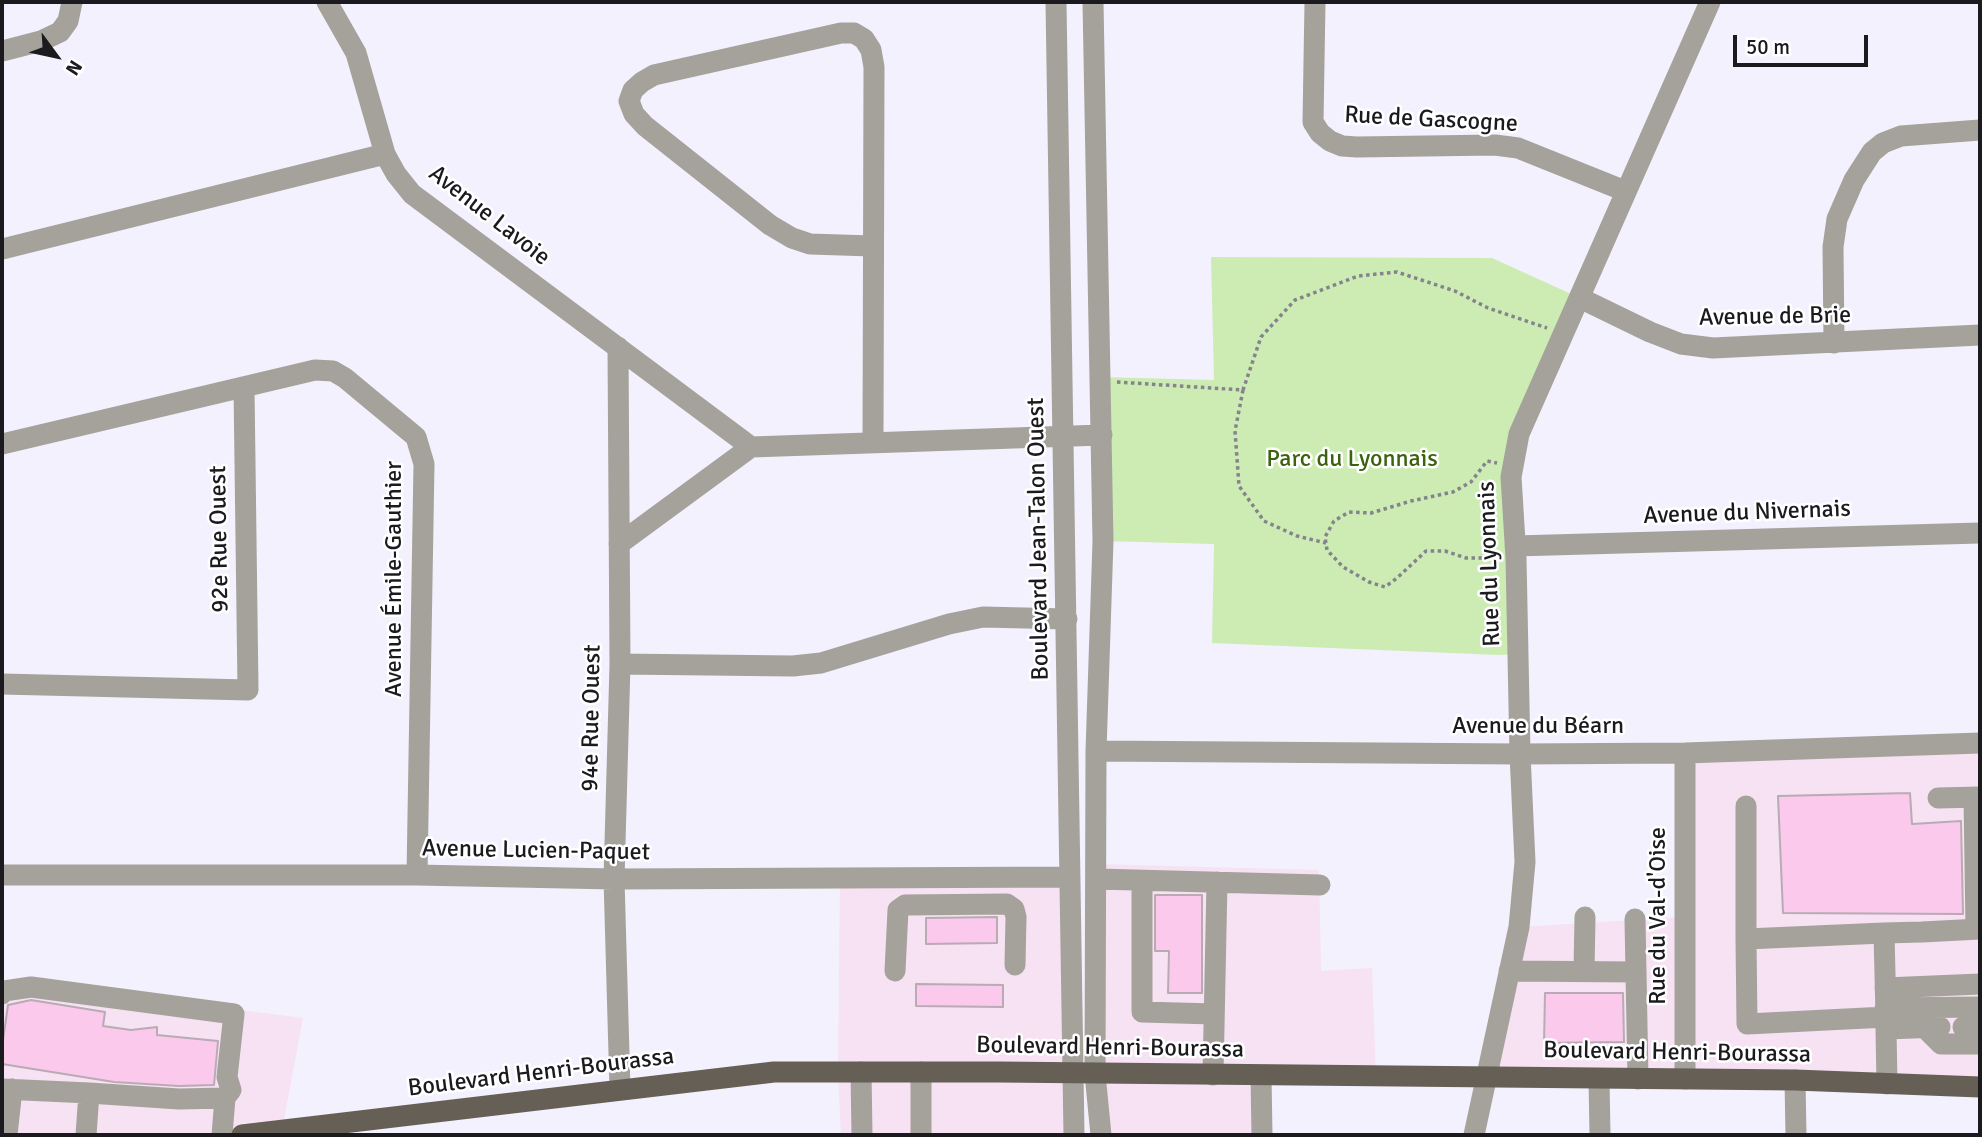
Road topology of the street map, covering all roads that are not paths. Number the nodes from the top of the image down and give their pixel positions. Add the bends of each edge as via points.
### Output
1 (72, 2) edge
2 (327, 2) edge
3 (1056, 2) edge
4 (1093, 2) edge
5 (1315, 2) edge
6 (1710, 2) edge
7 (2, 51) edge
8 (1980, 131) edge
9 (385, 154) junction
10 (1625, 191) junction
11 (872, 246) junction
12 (2, 249) edge
13 (1580, 298) junction
14 (1980, 335) edge
15 (1834, 343) junction
16 (618, 347) junction
17 (244, 387) junction
18 (1102, 435) junction
19 (1063, 436) junction
20 (873, 442) junction
21 (2, 444) edge
22 (751, 447) junction
23 (1980, 533) edge
24 (619, 544) junction
25 (1516, 552) junction
26 (1067, 619) junction
27 (620, 664) junction
28 (2, 684) edge
29 (1980, 743) edge
30 (1096, 751) junction
31 (1685, 753) junction
32 (1520, 754) junction
33 (1977, 797) edge
34 (1938, 798) dead end
35 (1746, 806) dead end
36 (2, 875) edge
37 (417, 875) junction
38 (1070, 877) junction
39 (614, 879) junction
40 (1097, 879) junction
41 (1142, 881) junction
42 (1217, 882) junction
43 (1320, 885) dead end
44 (1585, 917) dead end
45 (1635, 919) dead end
46 (1978, 929) edge
47 (1884, 933) junction
48 (1746, 939) junction
49 (1015, 965) dead end
50 (895, 971) dead end
51 (1509, 971) junction
52 (1584, 971) junction
53 (1636, 972) junction
54 (1980, 984) edge
55 (2, 994) edge
56 (1980, 1007) edge
57 (1885, 1010) junction
58 (1214, 1014) junction
59 (1980, 1044) edge
60 (861, 1072) junction
61 (921, 1072) junction
62 (1073, 1074) junction
63 (1095, 1074) junction
64 (1213, 1075) junction
65 (1261, 1076) junction
66 (1486, 1078) junction
67 (1599, 1079) junction
68 (1637, 1079) junction
69 (1685, 1079) junction
70 (1795, 1080) junction
71 (1887, 1083) junction
72 (1980, 1087) edge
73 (7, 1089) edge
74 (620, 1089) junction
75 (89, 1093) junction
76 (225, 1098) junction
77 (7, 1135) edge
78 (86, 1135) edge
79 (222, 1135) edge
80 (242, 1135) edge
81 (862, 1135) edge
82 (921, 1135) edge
83 (1074, 1135) edge
84 (1101, 1135) edge
85 (1262, 1135) edge
86 (1474, 1135) edge
87 (1600, 1135) edge
88 (1796, 1135) edge

1 - 7 street via 60,32
2 - 9 street via 356,53
3 - 19 street, Boulevard Jean-Talon Ouest
4 - 18 street
5 - 10 street, Rue de Gascogne via 1313,122 1330,141 1357,147 1518,148
6 - 10 street, Rue du Lyonnais
8 - 15 street via 1901,136 1872,152 1837,219
9 - 12 street
9 - 16 street, Avenue Lavoie via 412,194
10 - 13 street, Rue du Lyonnais
11 - 11 street via 874,67 864,39 841,33 653,75 633,90 629,102 645,126 770,225 810,244
11 - 20 street
13 - 15 street, Avenue de Brie via 1681,344 1713,348
13 - 25 street, Rue du Lyonnais via 1519,434 1511,477
14 - 15 street, Avenue de Brie
16 - 22 street, Avenue Lavoie
16 - 24 street, 94e Rue Ouest
17 - 21 street, Avenue Émile-Gauthier
17 - 28 street, 92e Rue Ouest via 248,690
17 - 37 street, Avenue Émile-Gauthier via 333,370 416,437 421,449
18 - 19 street
18 - 30 street
19 - 20 street
19 - 26 street, Boulevard Jean-Talon Ouest
20 - 22 street
22 - 24 street
23 - 25 street, Avenue du Nivernais
24 - 27 street, 94e Rue Ouest
25 - 32 street, Rue du Lyonnais
26 - 27 street via 983,617 821,663 793,666
26 - 38 street, Boulevard Jean-Talon Ouest
27 - 39 street, 94e Rue Ouest
29 - 31 street, Avenue du Béarn
30 - 32 street, Avenue du Béarn
30 - 40 street
31 - 32 street, Avenue du Béarn
31 - 69 street, Rue du Val-d'Oise
32 - 51 street, Rue du Lyonnais via 1525,862 1519,928
33 - 34 street
33 - 46 street
35 - 48 street
36 - 37 street, Avenue Lucien-Paquet
37 - 39 street, Avenue Lucien-Paquet
38 - 39 street, Avenue Lucien-Paquet
38 - 62 street, Boulevard Jean-Talon Ouest
39 - 74 street, 94e Rue Ouest
40 - 41 street
40 - 63 street
41 - 42 street
41 - 58 street via 1142,1012
42 - 43 street
42 - 58 street
44 - 52 street
45 - 53 street
46 - 47 street
47 - 48 street
47 - 57 street
48 - 57 street via 1747,1024
49 - 50 street via 1016,917 1007,904 905,905 898,911
51 - 52 street
51 - 66 street, Rue du Lyonnais
52 - 53 street
53 - 68 street
54 - 57 street
55 - 76 street via 31,987 234,1014 227,1077 231,1090
56 - 57 street
57 - 59 street via 1932,1028 1941,1044
57 - 71 street
58 - 64 street
60 - 61 main road, Boulevard Henri-Bourassa
60 - 74 main road, Boulevard Henri-Bourassa via 774,1072
60 - 81 street
61 - 62 main road, Boulevard Henri-Bourassa
61 - 82 street
62 - 63 main road, Boulevard Henri-Bourassa
62 - 83 street, Boulevard Jean-Talon Ouest
63 - 64 main road, Boulevard Henri-Bourassa
63 - 84 street
64 - 65 main road, Boulevard Henri-Bourassa
65 - 66 main road, Boulevard Henri-Bourassa
65 - 85 street
66 - 67 main road, Boulevard Henri-Bourassa
66 - 86 street, Rue du Lyonnais
67 - 68 main road, Boulevard Henri-Bourassa
67 - 87 street
68 - 69 main road, Boulevard Henri-Bourassa
69 - 70 main road, Boulevard Henri-Bourassa
70 - 71 main road, Boulevard Henri-Bourassa
70 - 88 street
71 - 72 main road, Boulevard Henri-Bourassa
73 - 75 street
73 - 77 street
74 - 80 main road, Boulevard Henri-Bourassa
75 - 76 street
75 - 78 street
76 - 79 street

